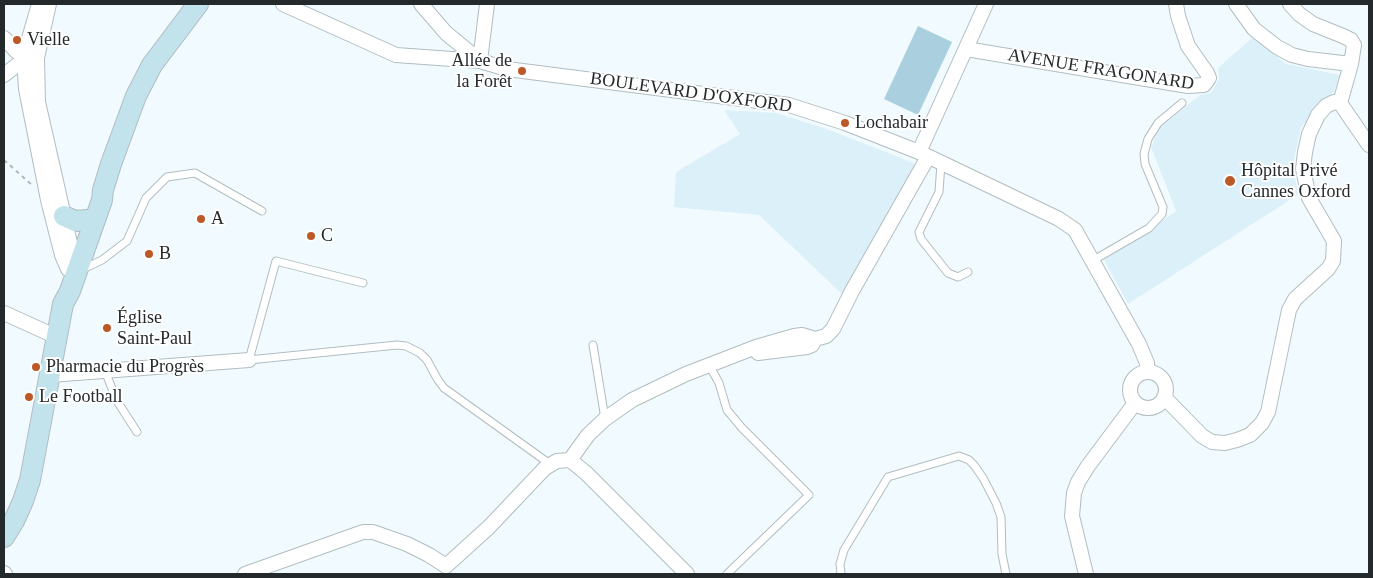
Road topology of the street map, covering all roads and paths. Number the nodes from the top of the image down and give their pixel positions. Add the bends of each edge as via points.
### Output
1 (39, 4) edge
2 (49, 4) edge
3 (198, 4) edge
4 (284, 4) edge
5 (421, 4) edge
6 (487, 4) edge
7 (986, 4) edge
8 (1176, 4) edge
9 (1236, 4) edge
10 (1290, 4) edge
11 (446, 34) junction
12 (4, 38) edge
13 (966, 49) junction
14 (435, 59) junction
15 (30, 61) junction
16 (480, 61) junction
17 (1351, 64) junction
18 (4, 75) edge
19 (1182, 103) dead end
20 (1340, 103) junction
21 (1369, 145) edge
22 (929, 157) junction
23 (102, 190) junction
24 (262, 210) dead end
25 (64, 216) junction
26 (87, 220) junction
27 (1092, 261) junction
28 (78, 264) junction
29 (968, 272) dead end
30 (363, 283) dead end
31 (4, 313) edge
32 (57, 337) junction
33 (593, 345) dead end
34 (249, 360) junction
35 (710, 365) junction
36 (105, 371) junction
37 (1148, 372) junction
38 (50, 375) junction
39 (1164, 397) junction
40 (1135, 402) junction
41 (605, 419) junction
42 (137, 432) dead end
43 (570, 460) junction
44 (550, 464) junction
45 (4, 537) edge
46 (446, 566) junction
47 (275, 570) edge
48 (245, 574) edge
49 (458, 574) edge
50 (686, 574) edge
51 (727, 574) edge
52 (841, 574) edge
53 (1006, 574) edge
54 (1086, 574) edge

1 - 15 street
2 - 15 street
3 - 23 street via 152,66 136,96
4 - 14 street, BOULEVARD D'OXFORD via 387,52
5 - 11 street
6 - 16 street
7 - 13 street
8 - 13 street, AVENUE FRAGONARD via 1188,46 1209,78 1204,85 1188,86
9 - 17 street via 1254,29 1292,55
10 - 17 street via 1314,24 1351,40 1354,50
11 - 14 street via 445,47
11 - 16 street
12 - 15 street
13 - 22 street
14 - 16 street, BOULEVARD D'OXFORD
15 - 18 street via 17,65
15 - 25 street
15 - 28 street via 30,114 48,200 62,255
16 - 22 street, BOULEVARD D'OXFORD via 515,70 789,105 845,123
17 - 20 street
19 - 27 lane via 1158,123 1148,138 1144,154 1162,214 1149,228
20 - 21 street
20 - 39 street via 1326,106 1318,115 1309,134 1303,169 1309,198 1334,240 1333,261 1295,299 1289,310 1268,412 1262,423 1250,435 1237,440 1212,442
22 - 27 street, BOULEVARD D'OXFORD via 1067,224 1075,230
22 - 29 lane via 939,192 919,232 921,239 948,273 958,277
22 - 35 street via 833,329 826,336 807,348 729,357
23 - 26 street
23 - 28 street via 102,200
24 - 28 lane via 195,173 167,177 146,198 127,241 102,260
25 - 26 street via 76,221
25 - 28 street
26 - 28 street
27 - 37 street, BOULEVARD D'OXFORD via 1139,344
28 - 32 street via 63,304
30 - 34 lane via 276,261
31 - 32 street
32 - 38 street
33 - 41 lane
34 - 36 street
34 - 44 lane via 406,346 427,360 444,388
35 - 41 street via 632,400
35 - 51 lane via 720,383 728,410 809,495
36 - 38 street
36 - 42 lane via 117,401
37 - 39 street via 1163,380
37 - 40 street via 1137,375 1130,385
38 - 45 street via 30,480
39 - 40 street via 1157,406 1146,408
40 - 54 street via 1088,466 1074,493 1072,516
41 - 43 street via 588,434
43 - 44 street
43 - 50 street
44 - 46 street
46 - 47 street via 407,544 373,532 363,532
46 - 49 street
47 - 48 street
52 - 53 lane via 844,550 888,477 959,456 974,464 996,502 1001,517

